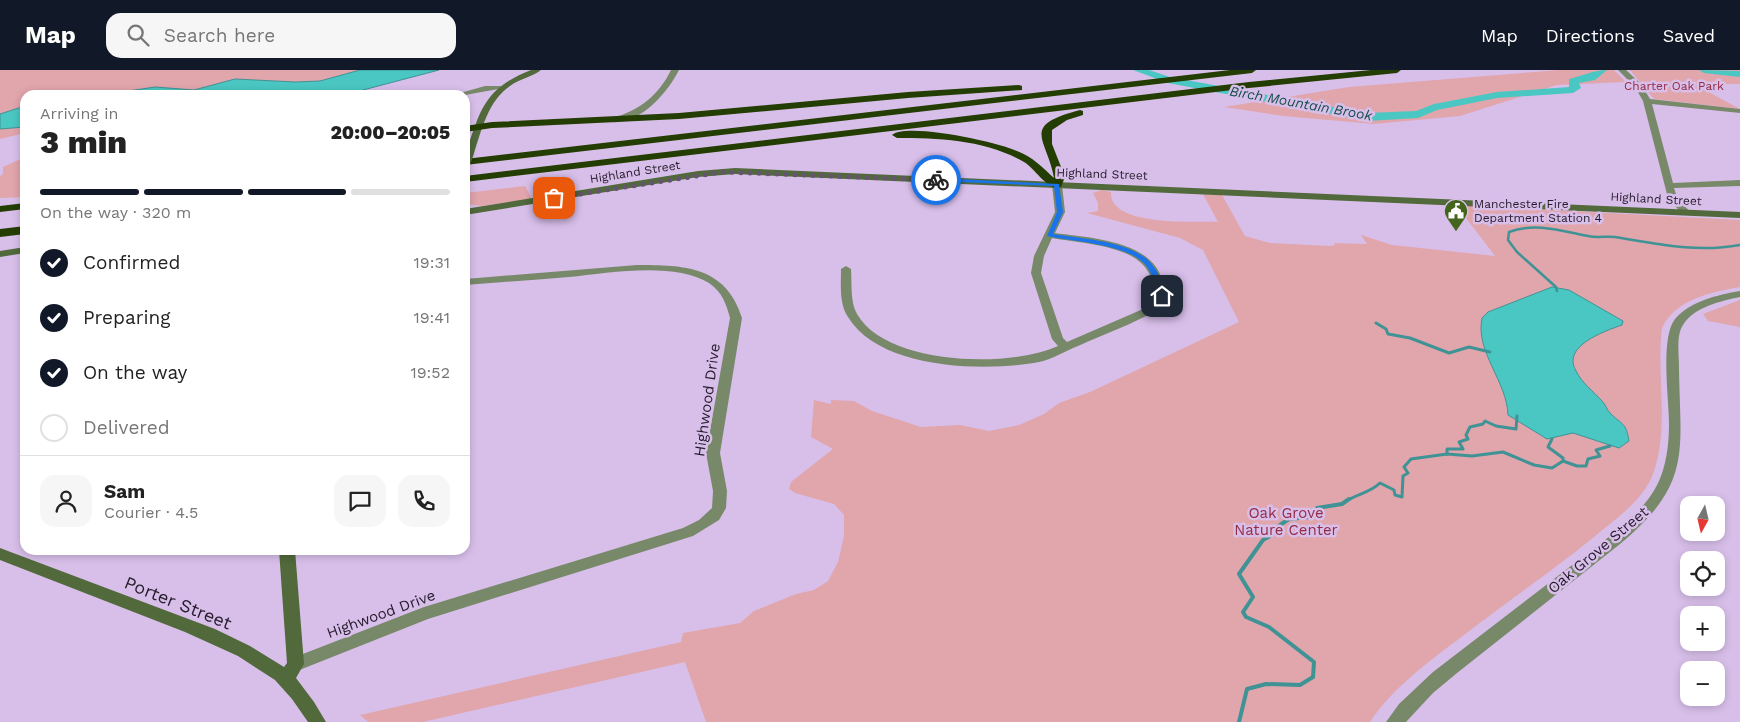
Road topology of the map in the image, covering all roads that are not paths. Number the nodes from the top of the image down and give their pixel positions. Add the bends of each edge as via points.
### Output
1 (537, 70) edge
2 (675, 70) edge
3 (1252, 70) edge
4 (1397, 70) edge
5 (1622, 70) edge
6 (1132, 82) junction
7 (500, 88) junction
8 (470, 92) edge
9 (1186, 94) junction
10 (1647, 101) junction
11 (1740, 111) edge
12 (612, 120) junction
13 (479, 127) junction
14 (470, 128) edge
15 (768, 143) junction
16 (470, 150) edge
17 (470, 157) edge
18 (470, 178) edge
19 (1740, 182) edge
20 (1056, 185) junction
21 (1669, 186) junction
22 (20, 207) edge
23 (0, 209) edge
24 (20, 211) edge
25 (470, 211) edge
26 (1685, 212) junction
27 (0, 213) edge
28 (1740, 215) edge
29 (20, 231) edge
30 (0, 233) edge
31 (1049, 235) junction
32 (20, 251) edge
33 (0, 254) edge
34 (846, 269) dead end
35 (470, 282) edge
36 (1740, 294) edge
37 (1066, 346) junction
38 (0, 554) edge
39 (288, 555) edge
40 (296, 664) junction
41 (286, 679) junction
42 (317, 722) edge
43 (1396, 722) edge

1 - 7 main road
2 - 12 street via 670,82 642,110
3 - 6 highway
4 - 9 highway
5 - 10 street
6 - 12 highway via 919,94
6 - 17 highway
7 - 8 street
7 - 13 main road via 486,106
9 - 15 highway
9 - 20 highway via 1086,112 1054,122 1044,138 1060,177
10 - 11 street
10 - 21 street
12 - 13 highway
13 - 14 highway
13 - 16 main road
15 - 18 highway
15 - 20 highway via 889,136 965,140 1022,156 1039,166
19 - 21 street
20 - 25 main road, Highland Street via 723,172
20 - 26 main road, Highland Street
20 - 31 street via 1060,212
21 - 26 street via 1673,198
22 - 23 highway
24 - 27 highway
26 - 28 main road, Highland Street
29 - 30 highway
31 - 37 street via 1039,256 1036,273 1058,339
31 - 37 street via 1122,248 1143,258 1152,268 1162,296 1154,308 1137,317
32 - 33 main road
34 - 37 street via 848,305 854,318 870,335 894,348 924,358 955,363 1039,358
35 - 40 street, Highwood Drive via 665,268 691,272 713,280 726,290 734,304 736,318 713,453 714,470 722,496 720,509 712,519 688,532 424,614
36 - 43 street, Oak Grove Street via 1710,302 1690,312 1678,324 1672,363 1674,453 1669,475 1646,512 1456,663 1411,702
38 - 41 main road, Porter Street via 188,626 237,649
39 - 40 main road
40 - 41 main road
41 - 42 main road, Porter Street

